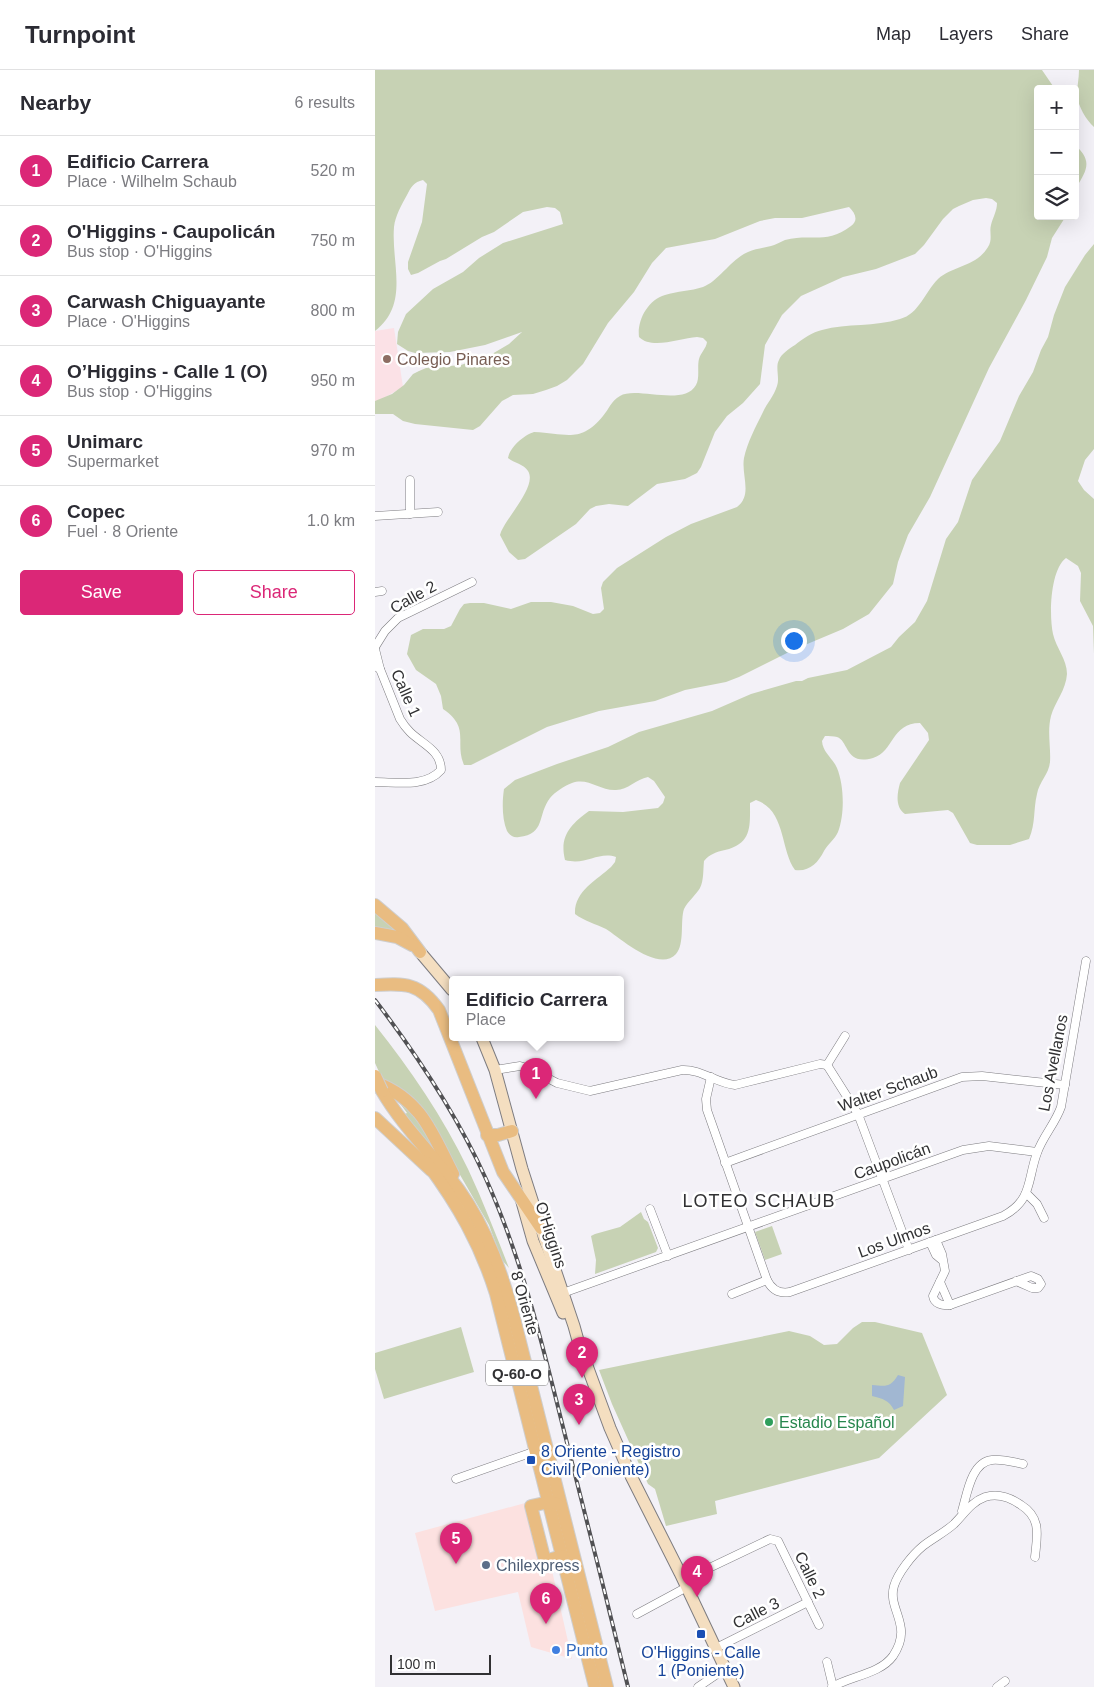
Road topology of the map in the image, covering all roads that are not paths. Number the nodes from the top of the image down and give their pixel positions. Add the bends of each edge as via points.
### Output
1 (410, 480) dead end
2 (438, 512) dead end
3 (409, 514) junction
4 (375, 516) edge
5 (472, 582) dead end
6 (375, 648) edge
7 (377, 668) edge
8 (375, 782) edge
9 (375, 906) edge
10 (396, 923) junction
11 (381, 934) edge
12 (420, 952) junction
13 (1086, 961) dead end
14 (375, 985) edge
15 (449, 986) edge
16 (449, 1036) edge
17 (845, 1036) dead end
18 (451, 1041) edge
19 (483, 1041) edge
20 (827, 1065) junction
21 (495, 1070) junction
22 (375, 1076) edge
23 (711, 1077) junction
24 (1065, 1085) junction
25 (377, 1090) edge
26 (858, 1114) junction
27 (375, 1118) edge
28 (511, 1131) junction
29 (487, 1135) junction
30 (1037, 1152) junction
31 (725, 1162) junction
32 (438, 1178) junction
33 (882, 1179) junction
34 (1026, 1193) junction
35 (522, 1203) junction
36 (472, 1209) junction
37 (651, 1209) dead end
38 (1045, 1218) dead end
39 (748, 1227) junction
40 (541, 1228) junction
41 (933, 1241) junction
42 (909, 1250) junction
43 (668, 1256) junction
44 (767, 1280) junction
45 (1017, 1281) dead end
46 (939, 1282) junction
47 (559, 1294) junction
48 (732, 1294) dead end
49 (950, 1305) junction
50 (536, 1451) junction
51 (1023, 1464) dead end
52 (456, 1479) dead end
53 (549, 1502) junction
54 (563, 1508) junction
55 (961, 1516) junction
56 (563, 1556) junction
57 (1035, 1556) dead end
58 (686, 1584) junction
59 (808, 1602) junction
60 (637, 1614) dead end
61 (819, 1625) dead end
62 (717, 1648) junction
63 (827, 1662) dead end
64 (725, 1668) junction
65 (1005, 1681) dead end
66 (595, 1687) edge
67 (607, 1687) edge
68 (698, 1687) edge
69 (734, 1687) edge
70 (833, 1687) edge
71 (997, 1687) edge

1 - 3 street
2 - 3 street
3 - 4 street
5 - 6 street, Calle 2 via 398,618
6 - 7 street, Calle 2
7 - 8 street, Calle 1 via 400,719 436,754 441,770 426,780
9 - 10 main road
10 - 11 main road via 394,930
10 - 12 main road
11 - 12 main road via 401,939
12 - 15 main road
13 - 24 street, Los Avellanos
14 - 16 main road via 405,984 417,988 439,1010
17 - 20 street
18 - 29 main road
19 - 21 main road, O'Higgins
20 - 23 street via 820,1064 739,1085
20 - 26 street
21 - 23 street via 520,1066 557,1083 590,1091 682,1070
21 - 28 main road, O'Higgins
22 - 25 main road, 8 Oriente / Q-60-O, bridge
23 - 31 street via 706,1107
24 - 26 street, Walter Schaub via 982,1076 962,1077
24 - 30 street, Los Avellanos via 1056,1121
25 - 32 main road, 8 Oriente / Q-60-O
25 - 36 main road, 8 Oriente / Q-60-O
25 - 36 main road via 398,1094 423,1117
26 - 31 street, Walter Schaub
26 - 33 street
27 - 32 main road
28 - 29 main road
28 - 35 main road, O'Higgins
28 - 40 main road, O'Higgins
29 - 35 main road via 503,1172
30 - 33 street, Caupolicán via 999,1147 971,1148
30 - 34 street, Los Avellanos
31 - 39 street
32 - 50 main road, 8 Oriente / Q-60-O via 465,1220 488,1270
33 - 39 street, Caupolicán
33 - 42 street
34 - 38 street
34 - 41 street, Los Ulmos via 1007,1214
35 - 40 main road
35 - 47 main road, O'Higgins via 530,1232
36 - 54 main road, 8 Oriente / Q-60-O via 510,1302
37 - 43 street
39 - 43 street, Caupolicán
39 - 44 street
40 - 47 main road, O'Higgins
41 - 42 street, Los Ulmos
41 - 46 street via 945,1271
42 - 44 street, Los Ulmos via 790,1292 778,1291
43 - 47 street, Caupolicán
44 - 48 street
45 - 49 street
46 - 49 street
46 - 49 street via 933,1300
47 - 58 main road, O'Higgins via 625,1463
50 - 52 street
50 - 53 main road, 8 Oriente / Q-60-O
51 - 55 street via 993,1460 982,1464 972,1478
53 - 54 main road
53 - 56 main road, 8 Oriente / Q-60-O
53 - 56 main road via 531,1506 542,1552 545,1561
54 - 67 main road, 8 Oriente / Q-60-O
55 - 57 street via 969,1506 986,1497 1013,1500 1034,1516 1037,1530
55 - 70 street via 918,1550 895,1584 893,1598 901,1632 890,1660
56 - 66 main road, 8 Oriente / Q-60-O
58 - 59 street, Calle 2 via 775,1539
58 - 60 street
58 - 62 main road, O'Higgins
59 - 61 street, Calle 2
59 - 62 street, Calle 3
62 - 64 main road, O'Higgins
63 - 70 street
64 - 68 street
64 - 69 main road, O'Higgins
65 - 71 street

